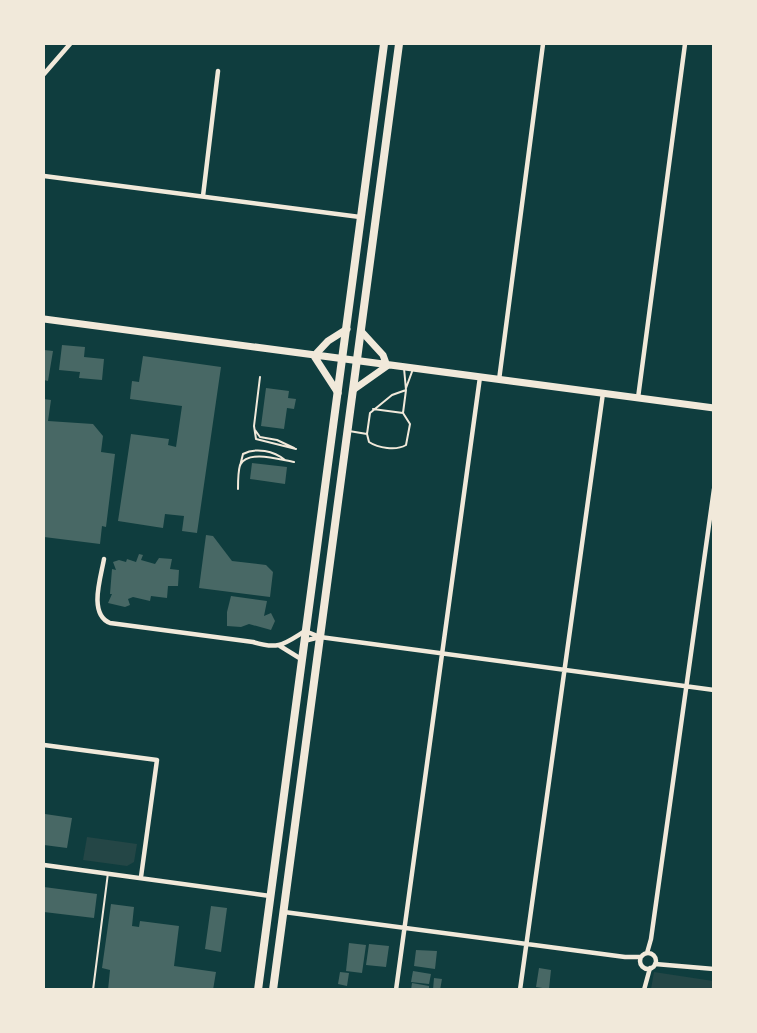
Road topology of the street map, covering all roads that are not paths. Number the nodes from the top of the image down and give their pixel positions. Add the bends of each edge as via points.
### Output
1 (70, 44) edge
2 (384, 44) edge
3 (399, 44) edge
4 (543, 44) edge
5 (685, 44) edge
6 (218, 71) dead end
7 (44, 74) edge
8 (44, 176) edge
9 (203, 196) junction
10 (360, 218) junction
11 (44, 319) edge
12 (347, 329) junction
13 (361, 330) junction
14 (314, 356) junction
15 (343, 360) junction
16 (357, 361) junction
17 (387, 366) junction
18 (404, 368) junction
19 (413, 369) junction
20 (260, 377) dead end
21 (480, 377) junction
22 (499, 380) junction
23 (353, 390) junction
24 (406, 390) junction
25 (338, 393) junction
26 (603, 393) junction
27 (638, 398) junction
28 (714, 408) edge
29 (373, 409) junction
30 (403, 413) junction
31 (254, 426) junction
32 (348, 431) junction
33 (367, 434) junction
34 (286, 460) junction
35 (294, 462) dead end
36 (240, 466) junction
37 (238, 489) dead end
38 (714, 489) edge
39 (104, 559) dead end
40 (305, 631) junction
41 (320, 637) junction
42 (304, 641) junction
43 (279, 646) junction
44 (442, 654) junction
45 (301, 659) junction
46 (564, 670) junction
47 (686, 686) junction
48 (714, 690) edge
49 (44, 745) edge
50 (44, 865) edge
51 (108, 873) junction
52 (141, 877) junction
53 (270, 896) junction
54 (284, 912) junction
55 (404, 928) junction
56 (526, 945) junction
57 (652, 957) junction
58 (642, 962) junction
59 (650, 968) junction
60 (714, 969) edge
61 (644, 988) edge
62 (93, 990) edge
63 (258, 990) edge
64 (273, 990) edge
65 (396, 990) edge
66 (520, 990) edge

1 - 7 street
2 - 10 main road
3 - 13 main road
4 - 22 street
5 - 27 street
6 - 9 street
8 - 9 street
9 - 10 street
10 - 12 main road
11 - 14 main road
12 - 14 main road
12 - 15 main road
13 - 16 main road
13 - 17 main road via 383,355
14 - 15 main road
14 - 25 main road
15 - 16 main road
15 - 25 main road
16 - 17 main road
16 - 23 main road
17 - 18 main road
17 - 23 main road
18 - 19 main road
18 - 24 lane
19 - 21 main road
19 - 24 lane
20 - 31 lane
21 - 22 main road
21 - 44 street
22 - 26 main road
23 - 32 main road
24 - 29 lane
24 - 30 lane
25 - 40 main road
26 - 27 main road
26 - 46 street
27 - 28 main road
29 - 30 lane
29 - 33 lane
30 - 33 lane via 410,424 408,442 403,448 372,444
31 - 31 lane via 256,439 262,443 296,449 260,437
32 - 33 lane
32 - 41 main road
34 - 35 lane
34 - 36 lane via 253,456
34 - 36 lane via 278,454 251,451 243,454
36 - 37 lane
38 - 47 street
39 - 43 street via 97,610 104,620
40 - 41 street
40 - 42 main road
40 - 43 street
41 - 42 street
41 - 44 street
41 - 54 main road
42 - 45 main road
43 - 45 street
44 - 46 street
44 - 55 street
45 - 53 main road
46 - 47 street
46 - 56 street
47 - 48 street
47 - 57 street via 651,939
49 - 52 street via 158,760
50 - 51 street
51 - 52 street
51 - 62 lane
52 - 53 street
53 - 63 main road
54 - 55 street
54 - 64 main road
55 - 56 street
55 - 65 street
56 - 58 street
56 - 66 street
57 - 58 street
57 - 59 street
57 - 60 street via 672,964
58 - 59 street
58 - 61 street
59 - 61 street

